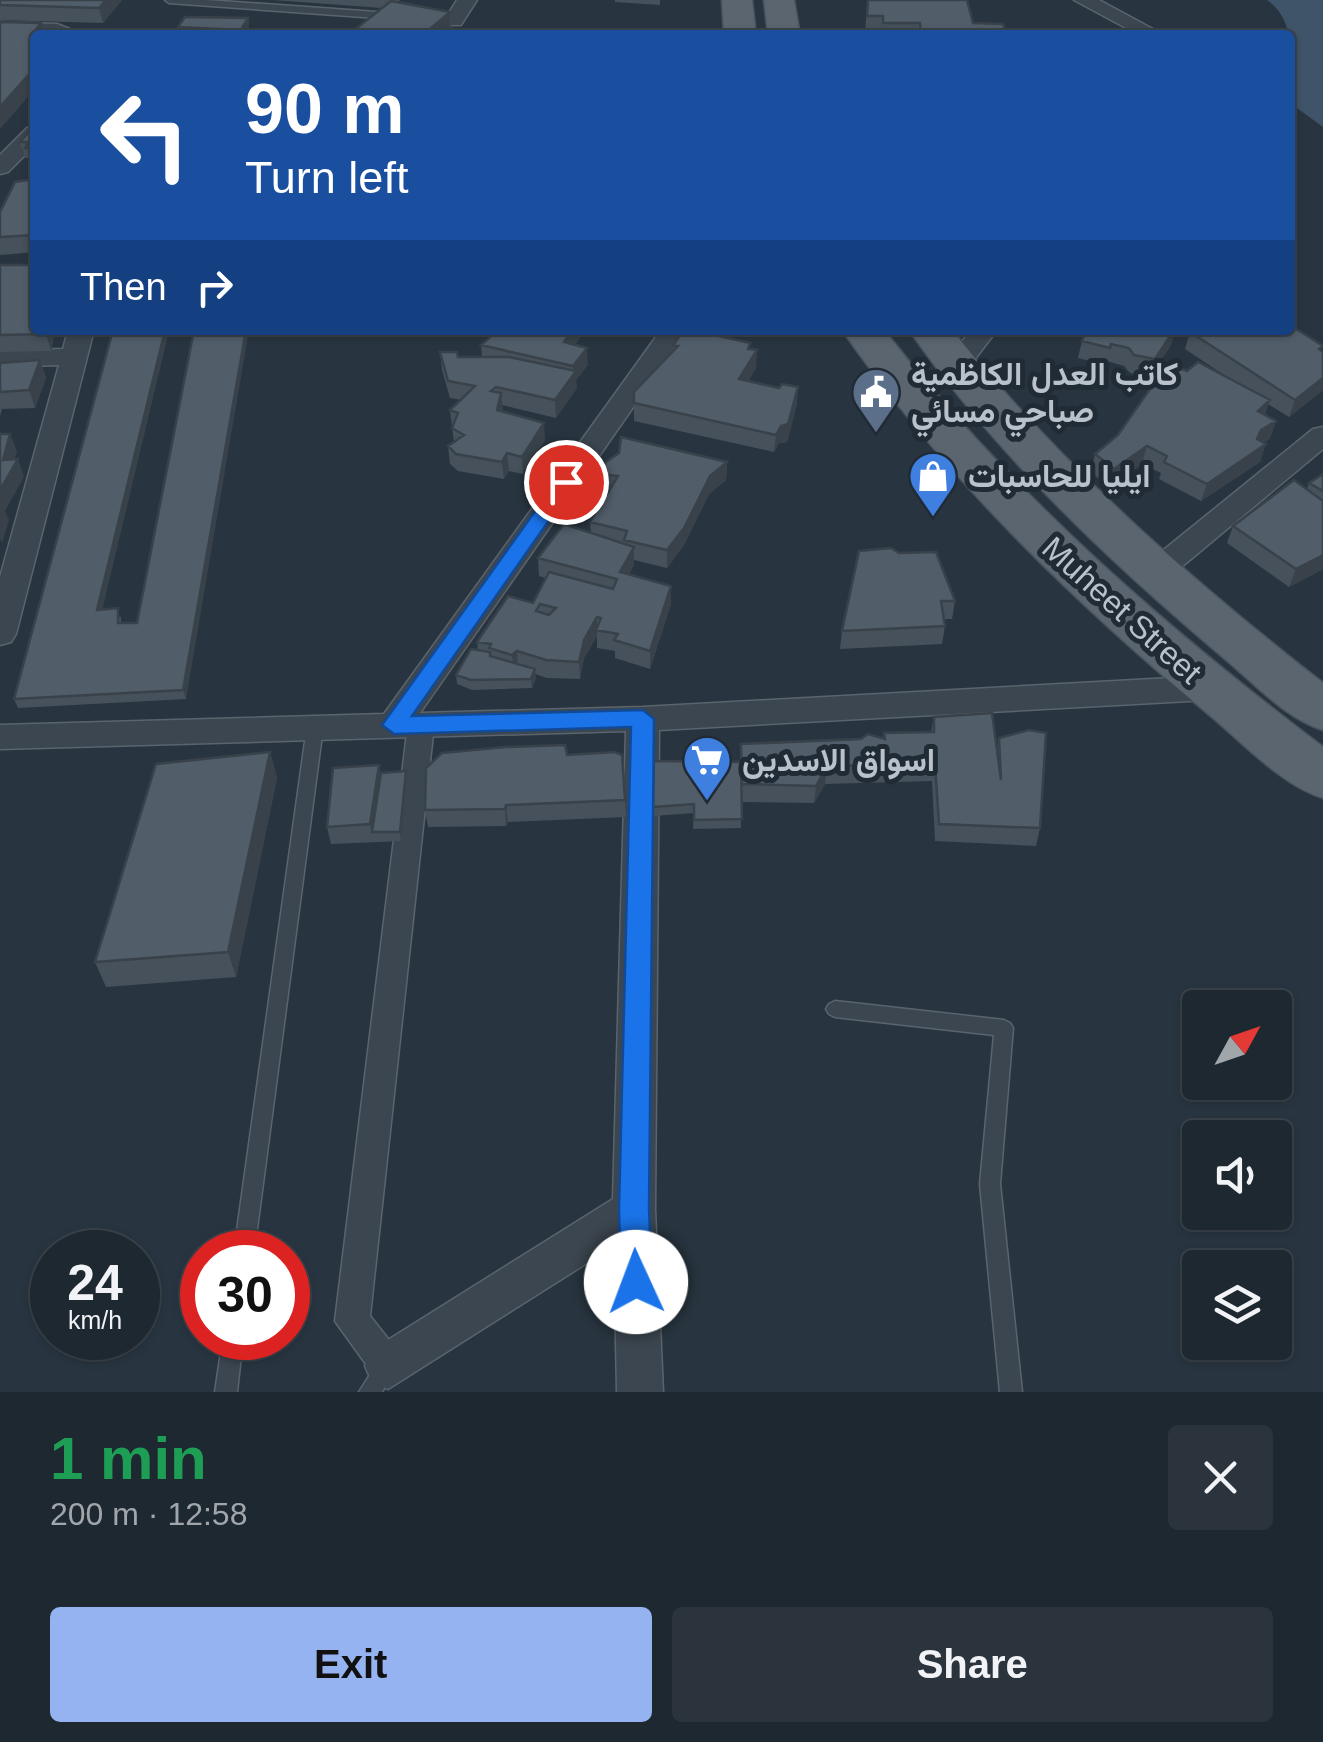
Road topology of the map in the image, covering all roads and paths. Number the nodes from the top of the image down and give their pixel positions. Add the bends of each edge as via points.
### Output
1 (169, 0) edge
2 (466, 0) edge
3 (737, 0) edge
4 (779, 0) edge
5 (1084, 0) edge
6 (397, 16) edge
7 (445, 20) edge
8 (0, 28) edge
9 (58, 30) edge
10 (740, 30) edge
11 (783, 30) edge
12 (1144, 30) edge
13 (30, 139) edge
14 (0, 166) edge
15 (671, 335) edge
16 (867, 335) edge
17 (956, 342) edge
18 (77, 343) edge
19 (0, 359) edge
20 (1323, 435) edge
21 (1156, 572) junction
22 (0, 634) edge
23 (1208, 688) junction
24 (1323, 711) edge
25 (643, 719) junction
26 (407, 725) junction
27 (315, 727) junction
28 (0, 737) edge
29 (1323, 777) edge
30 (835, 1009) dead end
31 (634, 1209) junction
32 (247, 1230) edge
33 (230, 1360) edge
34 (379, 1379) edge
35 (226, 1392) edge
36 (640, 1392) edge
37 (1011, 1392) edge

1 - 6 lane
2 - 7 street
3 - 10 main road
4 - 11 main road
5 - 12 street
8 - 9 street
13 - 14 street
15 - 26 street
16 - 23 main road, Muheet Street via 1026,521
17 - 21 main road, Muheet Street via 1092,511
18 - 19 street
18 - 22 street
20 - 21 street
21 - 24 main road, Muheet Street
23 - 25 street
23 - 29 main road, Muheet Street
25 - 26 street
25 - 31 street
26 - 27 street
26 - 34 street via 352,1321
27 - 28 street
27 - 32 lane
30 - 37 lane via 1004,1028 990,1184
31 - 34 street
31 - 36 street
33 - 35 lane

